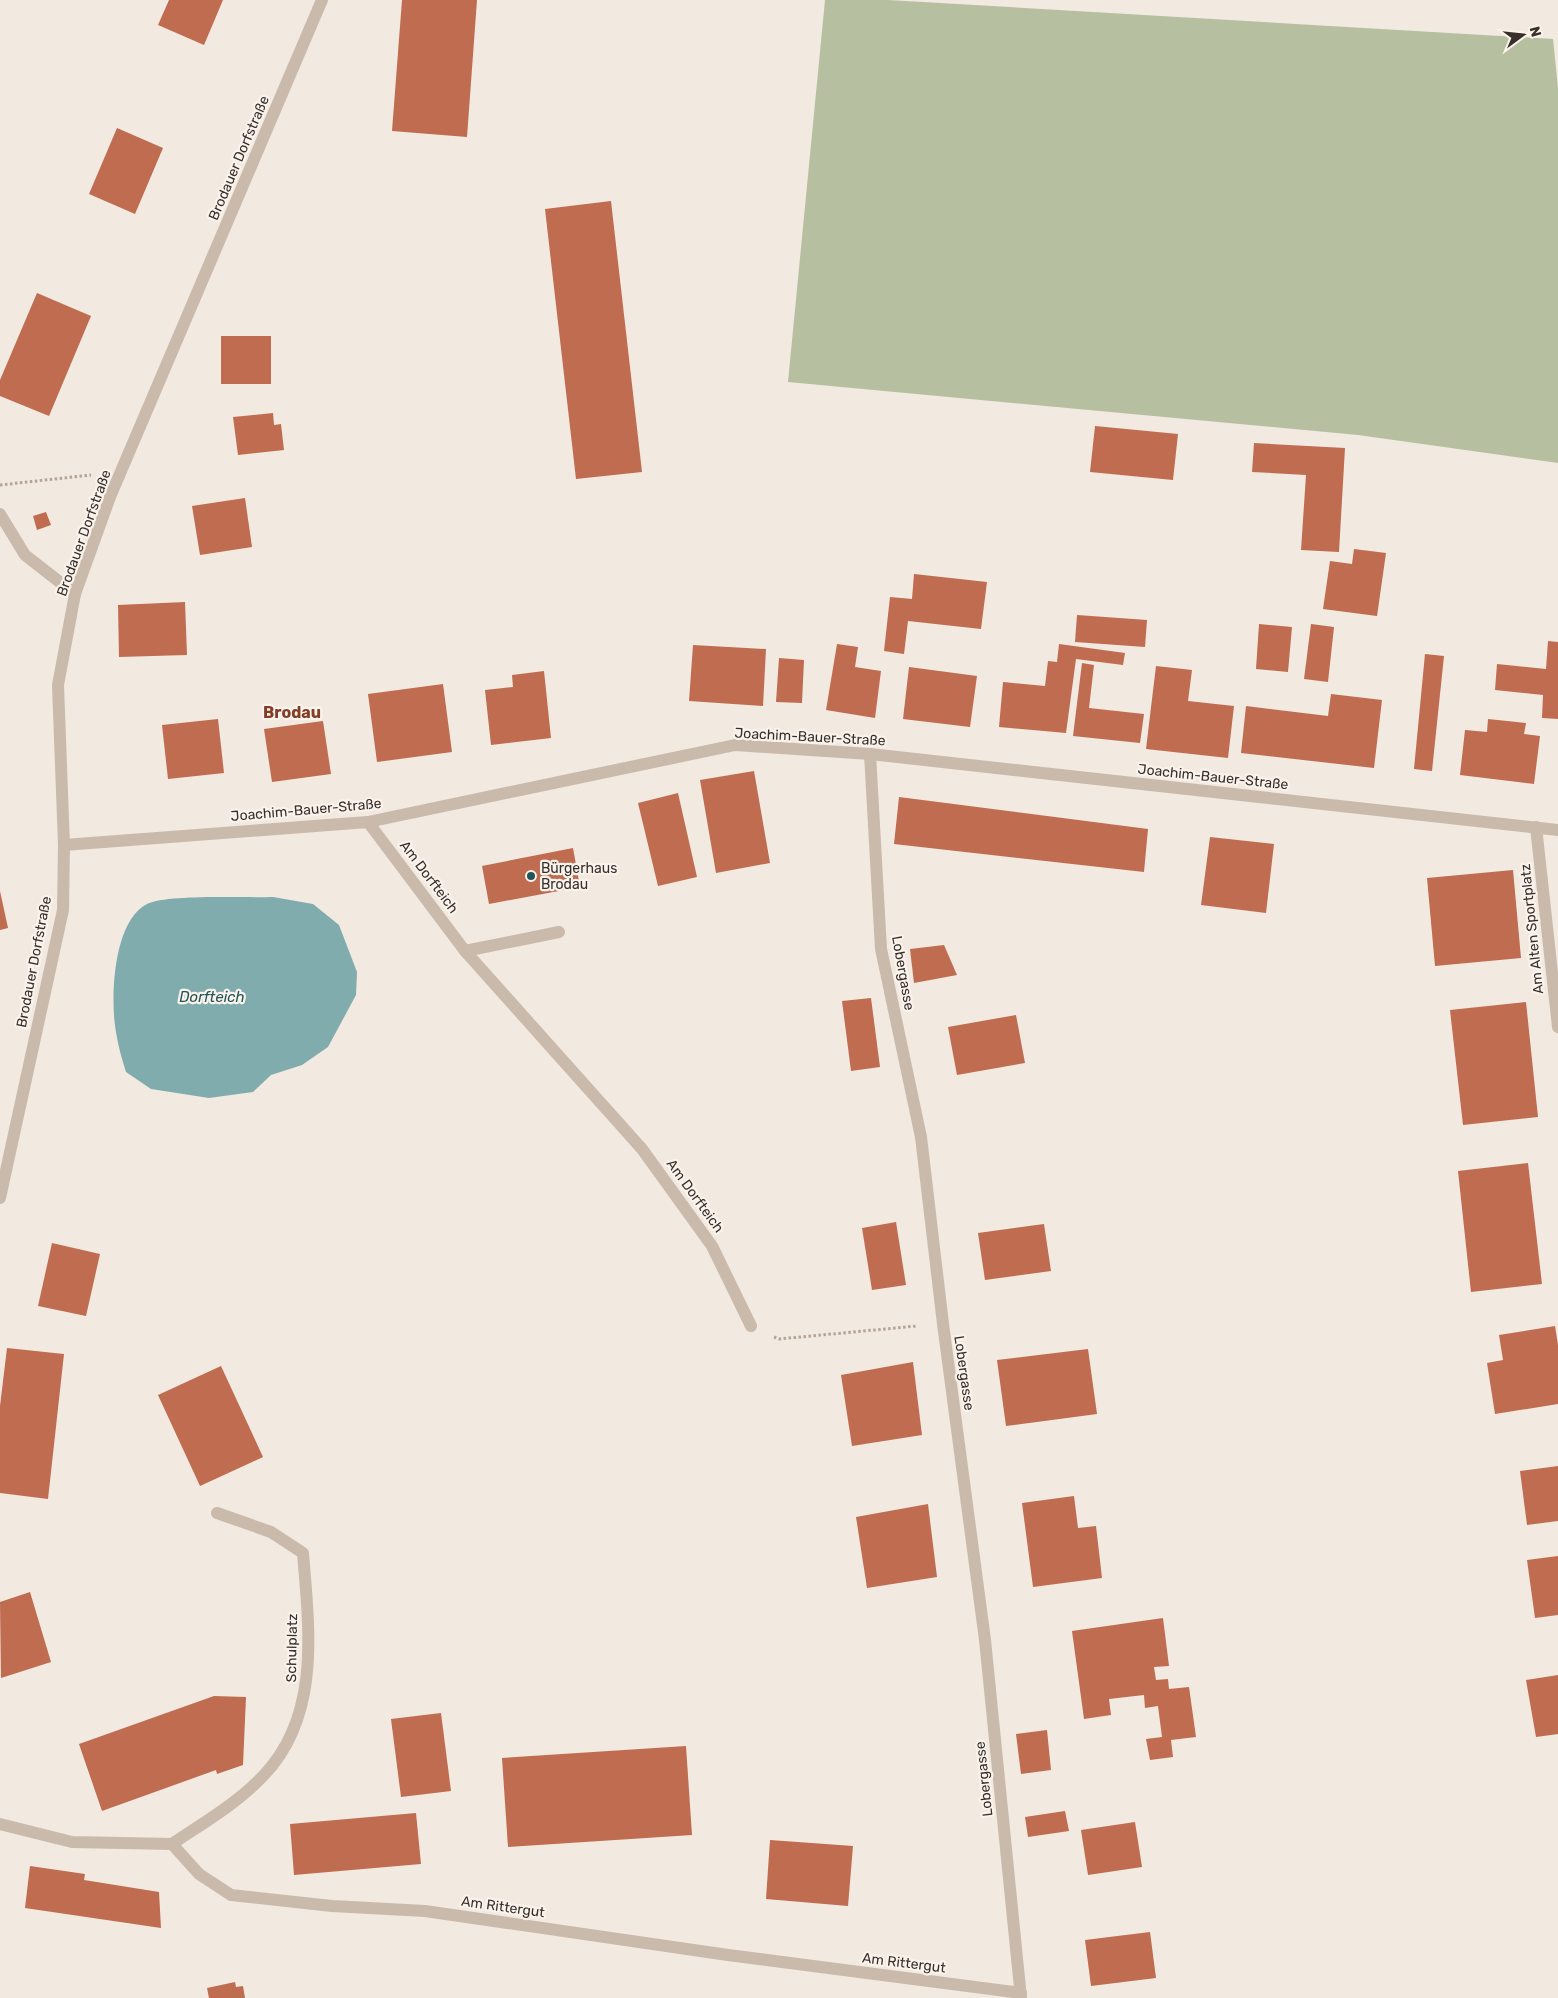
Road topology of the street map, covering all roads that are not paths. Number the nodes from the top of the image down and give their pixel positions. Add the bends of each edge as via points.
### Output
1 (322, 0) edge
2 (0, 514) edge
3 (75, 594) junction
4 (870, 754) junction
5 (368, 822) junction
6 (1536, 827) junction
7 (1558, 830) edge
8 (64, 845) junction
9 (559, 932) dead end
10 (465, 951) junction
11 (1558, 1027) edge
12 (0, 1198) edge
13 (751, 1326) road end
14 (216, 1513) dead end
15 (0, 1824) edge
16 (172, 1844) junction
17 (1021, 1996) edge

1 - 3 street, Brodauer Dorfstraße via 121,473
2 - 3 street via 25,555
3 - 8 street, Brodauer Dorfstraße via 58,685
4 - 5 street, Joachim-Bauer-Straße via 735,745
4 - 6 street, Joachim-Bauer-Straße
4 - 17 street, Lobergasse via 881,949 921,1137 986,1640
5 - 8 street, Joachim-Bauer-Straße
5 - 10 street, Am Dorfteich
6 - 7 street, Joachim-Bauer-Straße
6 - 11 street, Am Alten Sportplatz
8 - 12 street, Brodauer Dorfstraße via 63,910
9 - 10 street
10 - 13 street, Am Dorfteich via 642,1149 712,1246
14 - 16 street, Schulplatz via 271,1532 303,1553 309,1626 307,1686 293,1734 264,1774 233,1803
15 - 16 street via 72,1842
16 - 17 street, Am Rittergut via 199,1874 231,1895 332,1906 425,1911

